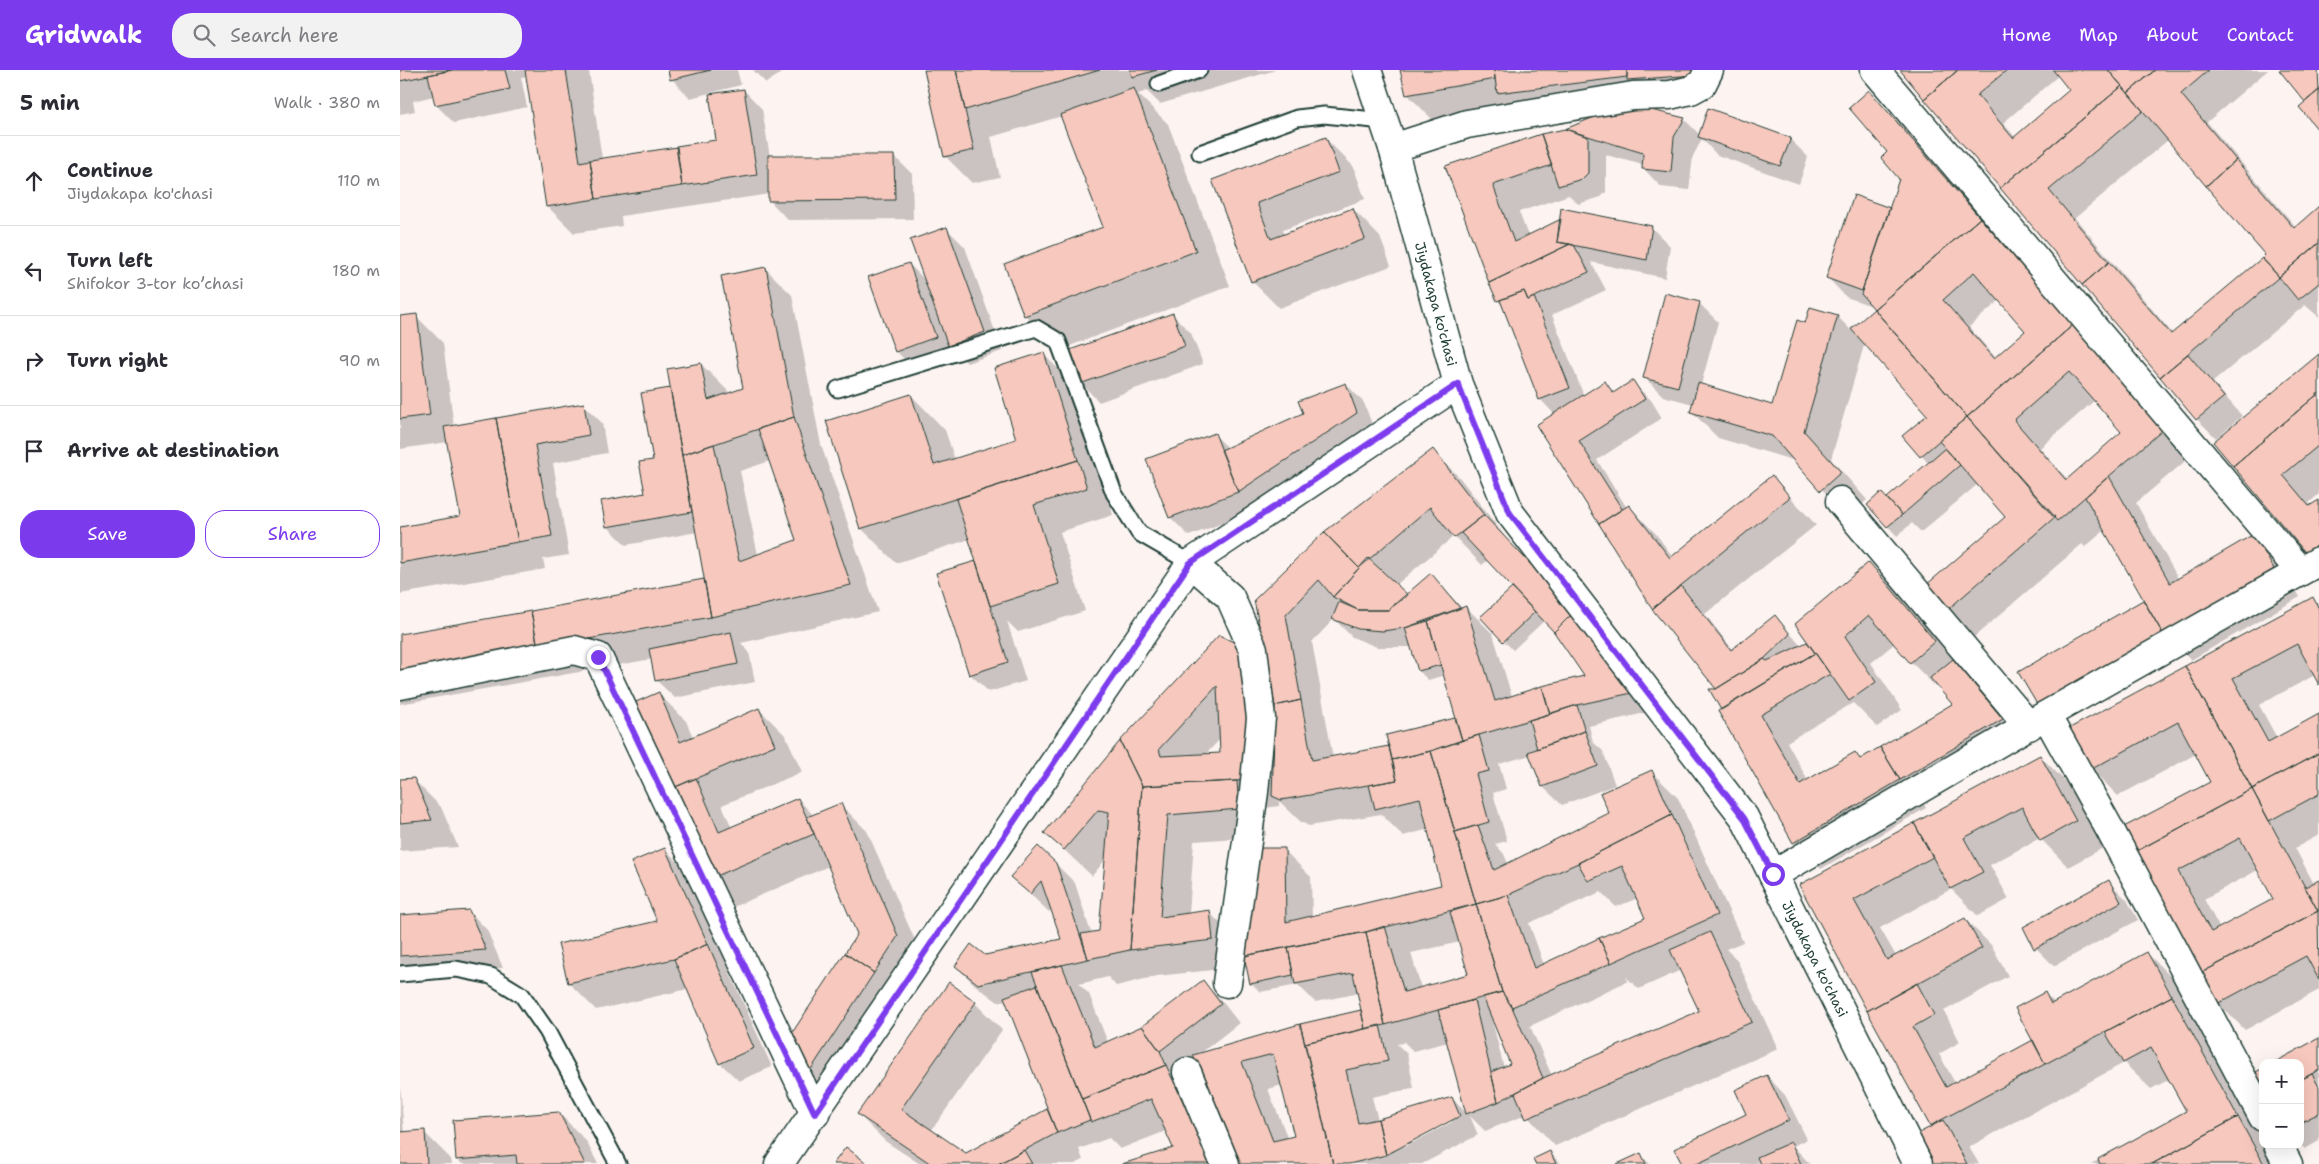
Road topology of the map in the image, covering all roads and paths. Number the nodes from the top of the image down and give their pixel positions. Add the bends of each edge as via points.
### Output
1 (1199, 70) edge
2 (1367, 70) edge
3 (1709, 70) edge
4 (1875, 70) edge
5 (1159, 84) dead end
6 (1384, 121) junction
7 (1393, 148) junction
8 (1200, 153) dead end
9 (1458, 384) junction
10 (838, 389) dead end
11 (1840, 501) dead end
12 (1190, 563) junction
13 (2313, 567) edge
14 (400, 685) edge
15 (2037, 721) junction
16 (1773, 874) junction
17 (400, 974) edge
18 (1227, 983) dead end
19 (1187, 1072) dead end
20 (2259, 1109) edge
21 (815, 1114) junction
22 (2280, 1149) edge
23 (618, 1164) edge
24 (779, 1164) edge
25 (1225, 1164) edge
26 (1918, 1164) edge
27 (2288, 1164) edge

1 - 5 lane
2 - 6 street, Jiydakapa ko'chasi
3 - 7 street via 1702,84 1670,95 1633,96 1467,124
4 - 13 street
6 - 7 street, Jiydakapa ko'chasi
6 - 8 lane via 1324,115 1297,118
7 - 9 street, Jiydakapa ko'chasi
9 - 12 street
9 - 16 street, Jiydakapa ko'chasi via 1510,513 1744,818
10 - 12 lane via 1036,328 1058,341 1114,493 1138,534
11 - 15 street
12 - 18 street via 1230,597 1253,650 1261,718
12 - 21 street
13 - 15 street
14 - 21 street via 574,650 598,657
15 - 16 street
15 - 20 street via 2114,837
16 - 26 street, Jiydakapa ko'chasi
17 - 23 lane via 456,969 491,976 522,995 547,1031
19 - 25 street
21 - 24 street
22 - 27 street

